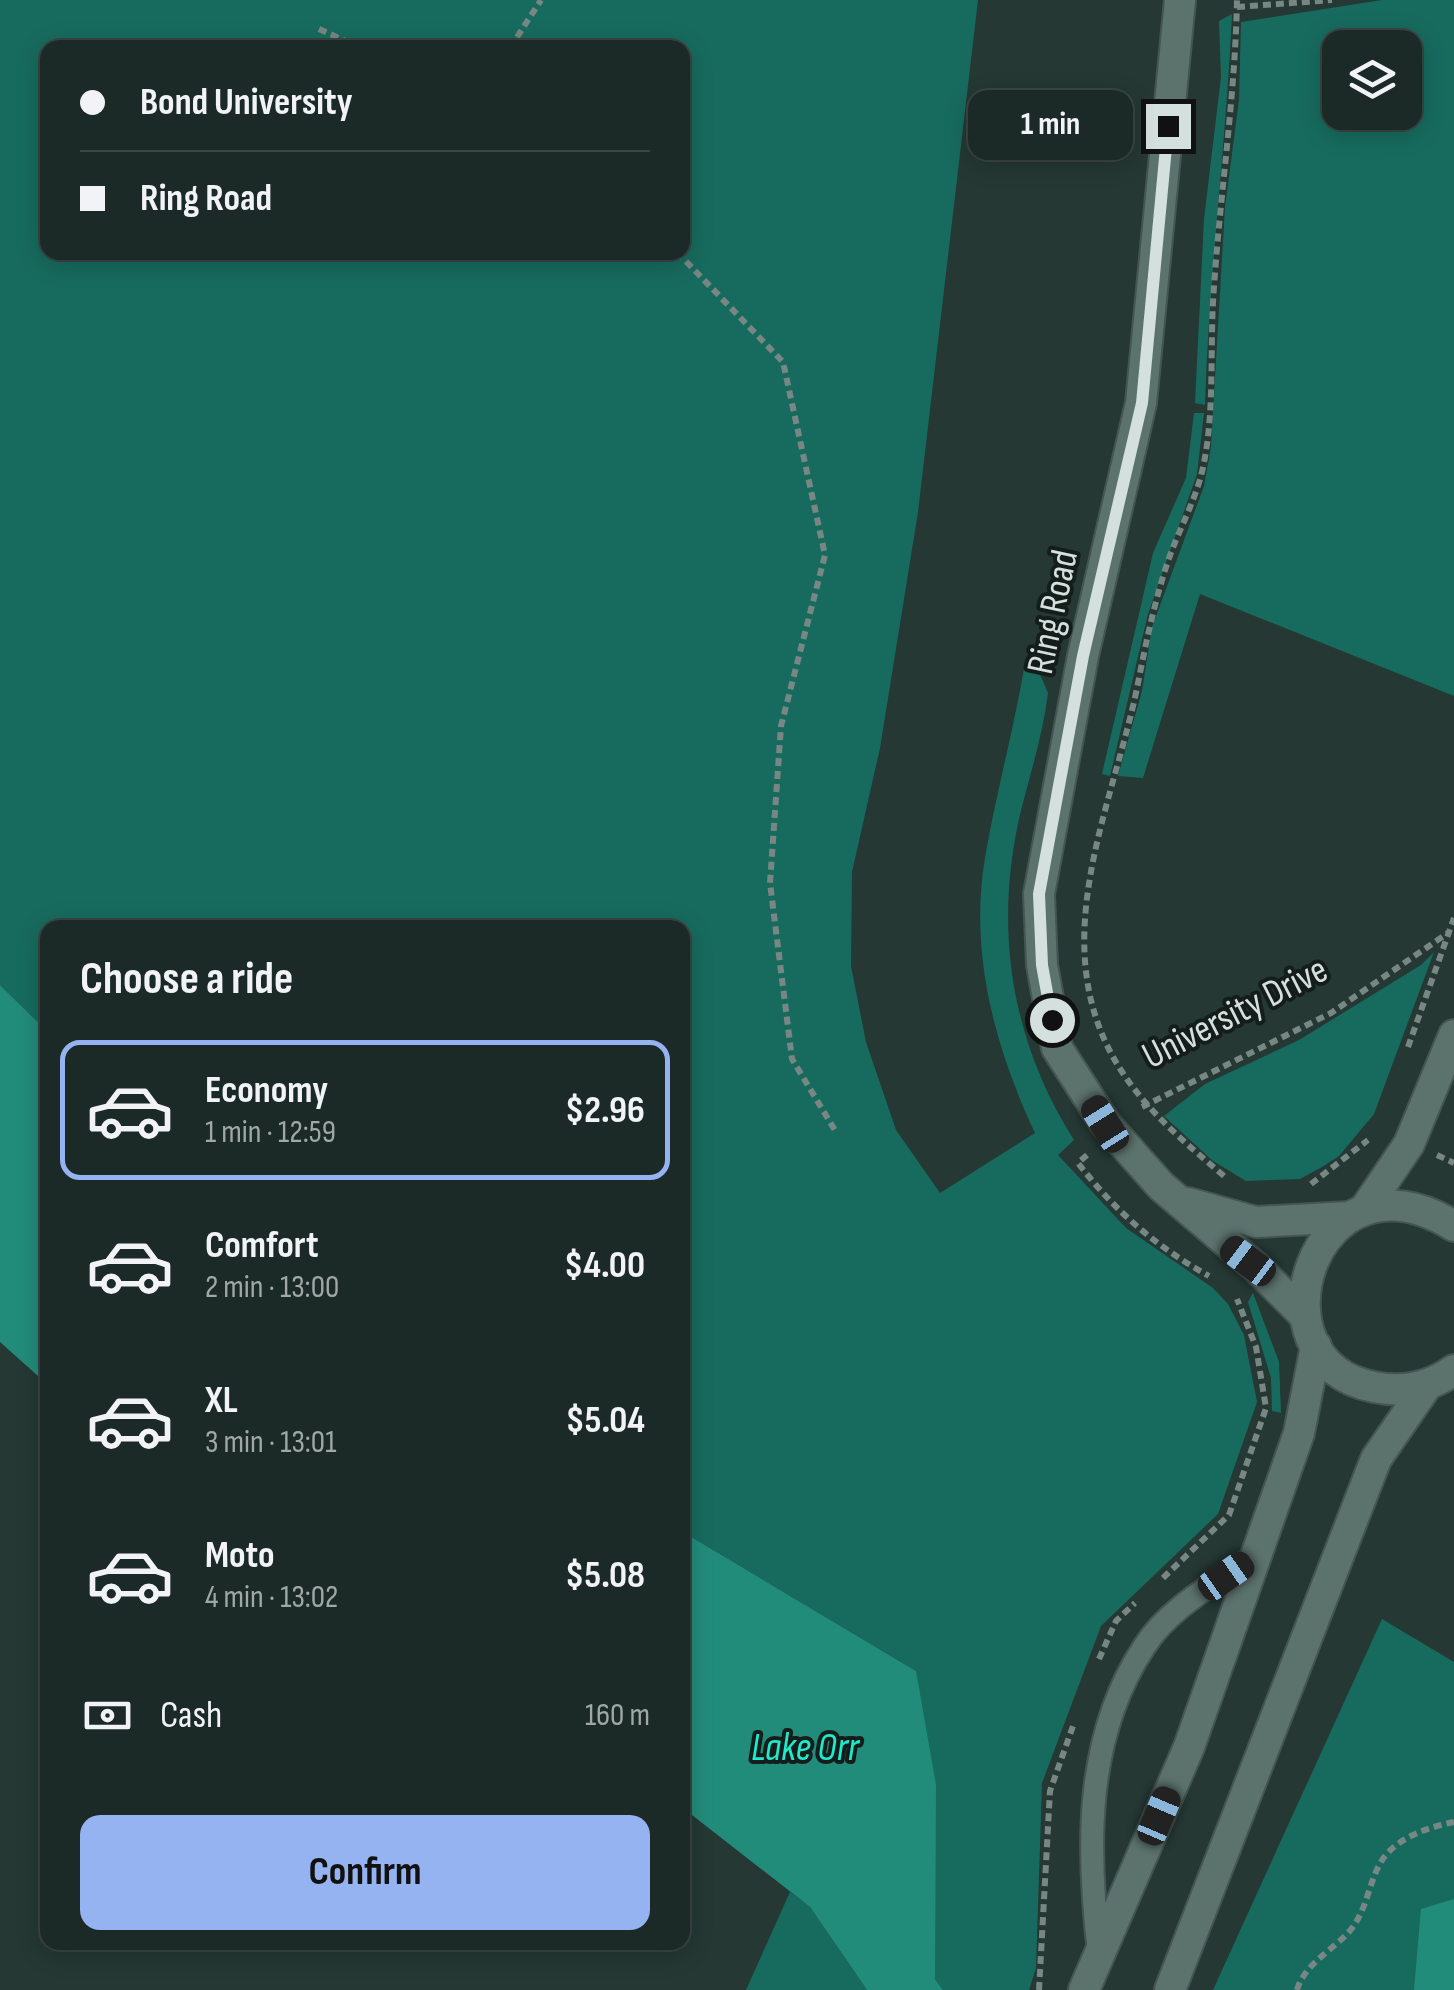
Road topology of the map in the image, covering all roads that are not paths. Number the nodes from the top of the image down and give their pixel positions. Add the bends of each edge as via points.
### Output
1 (1180, 0) edge
2 (1454, 1034) edge
3 (1176, 1199) junction
4 (1357, 1213) junction
5 (1454, 1226) edge
6 (1305, 1316) junction
7 (1316, 1346) junction
8 (1447, 1375) edge
9 (1256, 1555) junction
10 (1100, 1956) junction
11 (1084, 1990) edge
12 (1170, 1990) edge

1 - 3 street, Ring Road via 1142,403 1083,656 1039,894 1042,965 1057,1048 1112,1132
2 - 4 street via 1409,1144
3 - 4 street via 1256,1222
3 - 6 street, Ring Road
4 - 5 street via 1403,1205
4 - 6 street via 1326,1236 1311,1260
6 - 7 street
7 - 8 street via 1337,1370 1364,1385 1396,1391
7 - 9 street via 1300,1433
8 - 12 street via 1376,1460
9 - 10 street via 1189,1747
9 - 10 lane via 1206,1589 1144,1646 1119,1698 1093,1794 1091,1867
10 - 11 street

